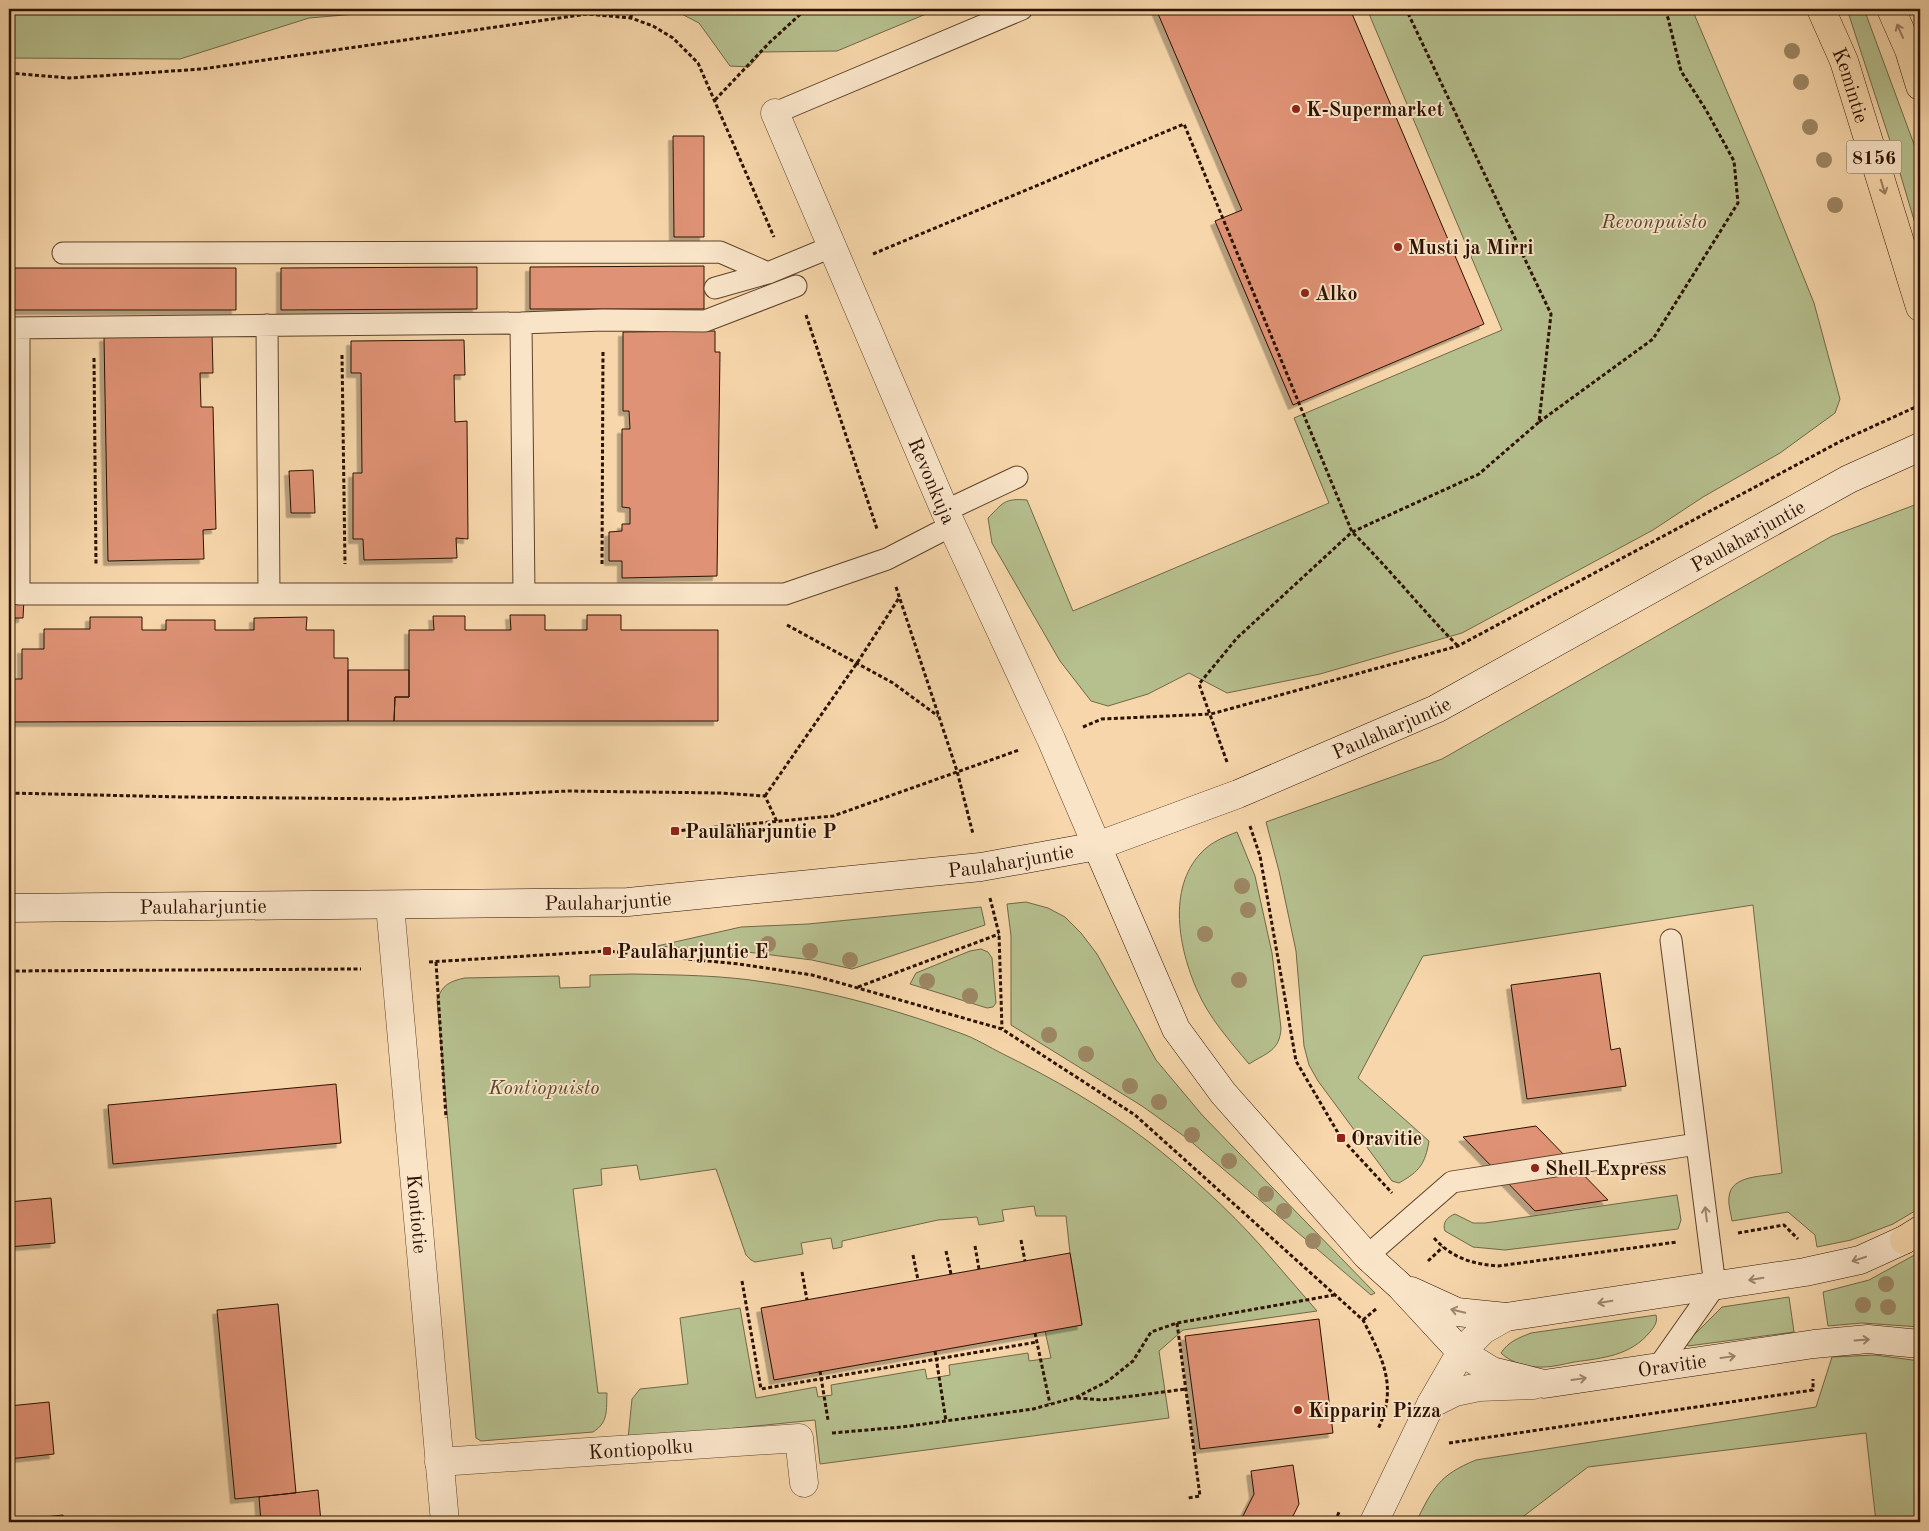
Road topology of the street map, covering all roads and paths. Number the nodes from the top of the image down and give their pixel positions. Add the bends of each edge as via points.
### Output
1 (632, 9) edge
2 (805, 9) edge
3 (1022, 9) edge
4 (1406, 9) edge
5 (1664, 9) edge
6 (1821, 9) edge
7 (1891, 9) edge
8 (630, 18) junction
9 (698, 63) dead end
10 (9, 73) edge
11 (1920, 86) edge
12 (714, 100) dead end
13 (775, 113) joint
14 (64, 253) dead end
15 (836, 257) junction
16 (768, 274) junction
17 (796, 286) dead end
18 (715, 288) dead end
19 (1920, 307) edge
20 (603, 320) junction
21 (521, 323) junction
22 (267, 325) junction
23 (342, 325) junction
24 (94, 327) junction
25 (14, 328) edge
26 (1920, 405) edge
27 (1538, 422) junction
28 (1920, 447) edge
29 (1017, 477) dead end
30 (948, 519) junction
31 (1352, 532) junction
32 (97, 594) junction
33 (269, 594) junction
34 (346, 594) junction
35 (524, 594) junction
36 (602, 594) junction
37 (900, 597) dead end
38 (779, 621) dead end
39 (1458, 646) junction
40 (857, 664) junction
41 (1211, 714) junction
42 (939, 716) dead end
43 (1052, 739) junction
44 (9, 793) edge
45 (1238, 794) junction
46 (765, 796) junction
47 (777, 822) junction
48 (675, 831) dead end
49 (1097, 846) junction
50 (390, 905) junction
51 (9, 908) edge
52 (1000, 934) dead end
53 (1671, 940) dead end
54 (395, 966) junction
55 (9, 970) edge
56 (857, 988) junction
57 (1697, 1144) junction
58 (1414, 1216) junction
59 (1912, 1235) edge
60 (1709, 1238) junction
61 (1021, 1240) dead end
62 (1799, 1240) dead end
63 (975, 1246) dead end
64 (946, 1251) dead end
65 (913, 1255) dead end
66 (1367, 1256) junction
67 (1024, 1261) dead end
68 (980, 1269) dead end
69 (802, 1272) dead end
70 (951, 1274) dead end
71 (918, 1280) dead end
72 (742, 1281) dead end
73 (1400, 1286) junction
74 (1715, 1286) junction
75 (1334, 1295) junction
76 (807, 1300) dead end
77 (1506, 1317) junction
78 (1177, 1323) junction
79 (1035, 1333) dead end
80 (1037, 1342) junction
81 (1920, 1344) edge
82 (934, 1351) dead end
83 (1461, 1352) junction
84 (936, 1358) junction
85 (1658, 1367) junction
86 (820, 1371) dead end
87 (821, 1378) junction
88 (1544, 1384) junction
89 (1186, 1389) junction
90 (1813, 1390) dead end
91 (1077, 1398) junction
92 (1050, 1404) junction
93 (1431, 1404) junction
94 (1385, 1413) dead end
95 (946, 1421) junction
96 (831, 1433) junction
97 (799, 1438) junction
98 (1450, 1444) dead end
99 (439, 1462) junction
100 (804, 1483) dead end
101 (1188, 1498) dead end
102 (445, 1522) edge
103 (1374, 1522) edge

1 - 8 path
2 - 12 path
3 - 13 lane
4 - 27 path via 1551,314
5 - 27 path via 1681,71 1734,161 1738,203 1653,339
6 -> 19 main road, Kemintie / 8156 via 1844,61
11 -> 7 main road
8 - 9 path via 654,26 673,38
8 - 10 path via 587,14 202,69 69,78
13 - 15 street, Revonkuja
14 - 16 lane via 720,252
15 - 16 lane
15 - 30 street, Revonkuja
15 - 31 path via 1184,124
16 - 18 lane
17 - 20 lane via 705,320
20 - 21 lane
20 - 36 path
21 - 23 lane
21 - 35 lane
22 - 23 lane
22 - 24 lane
22 - 33 lane
23 - 34 path
24 - 25 lane
24 - 32 path
25 - 32 lane via 19,594
26 - 39 path via 1841,441
27 - 31 path via 1479,474
28 - 45 street, Paulaharjuntie via 1849,479 1436,709
29 - 30 lane
30 - 36 lane via 887,558 785,594
30 - 43 street, Revonkuja
31 - 39 path
31 - 41 path via 1237,638 1200,684
32 - 33 lane
33 - 34 lane
34 - 35 lane
35 - 36 lane
37 - 40 path
38 - 40 path
39 - 41 path
40 - 42 path via 893,683
40 - 46 path
41 - 43 path via 1102,719
41 - 45 path
43 - 47 path via 833,816
43 - 49 street, Revonkuja
44 - 46 path via 399,799 568,791
45 - 49 street, Paulaharjuntie
45 - 58 path via 1260,856 1296,1061 1341,1138
46 - 47 path
47 - 48 path
49 - 50 street, Paulaharjuntie via 981,867 628,902
49 - 66 street, Oravitie via 1176,1029 1223,1092
50 - 51 street, Paulaharjuntie
50 - 54 street, Kontiotie
52 - 56 path
53 - 57 lane
54 - 55 path via 363,969
54 - 56 path via 607,951 739,964 812,975
54 - 99 street, Kontiotie
56 - 75 path via 1002,1029 1135,1115
57 - 58 lane via 1452,1182
60 -> 57 lane
58 - 60 path via 1443,1248 1460,1259 1498,1266
58 - 66 lane
59 -> 74 street, Oravitie via 1860,1260
60 - 62 path via 1784,1225
60 - 74 lane
61 - 67 path
63 - 68 path
64 - 70 path
65 - 71 path
66 - 73 street, Oravitie
69 - 76 path
72 - 87 path via 760,1389
77 -> 73 street, Oravitie via 1456,1312
73 - 83 street, Oravitie
74 -> 77 street, Oravitie
74 - 85 lane
75 - 78 path
75 - 94 path via 1363,1320 1377,1347 1387,1378
77 - 83 street via 1483,1330
78 - 89 path
78 - 91 path via 1152,1332 1133,1361 1108,1381
79 - 80 path
80 - 84 path
80 - 92 path
85 -> 81 street, Oravitie via 1868,1339
82 - 84 path
83 - 88 street, Oravitie via 1492,1371
83 - 93 street
84 - 87 path
84 - 95 path
88 -> 85 street, Oravitie
86 - 87 path
87 - 96 path
88 - 93 street via 1479,1387 1456,1392
89 - 91 path via 1102,1400
89 - 101 path via 1200,1496
90 - 98 path
91 - 92 path
92 - 95 path
93 - 103 street
95 - 96 path
96 - 97 path
97 - 99 street, Kontiopolku
97 - 100 street
99 - 102 street, Kontiotie

